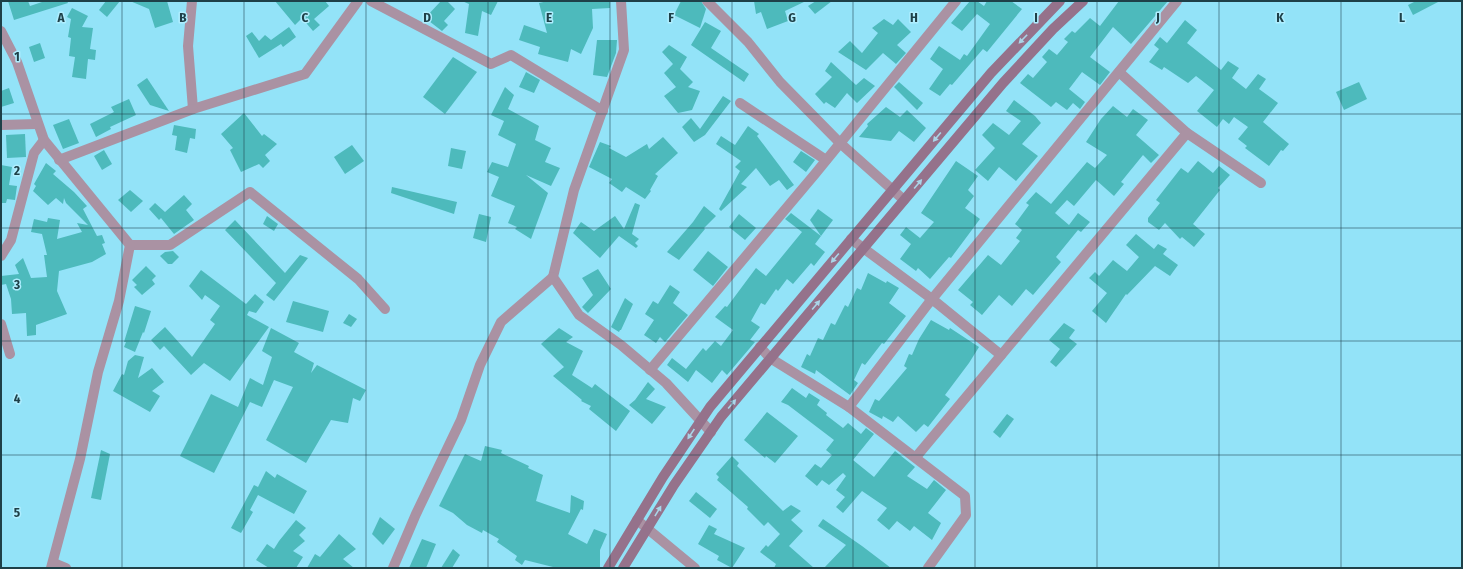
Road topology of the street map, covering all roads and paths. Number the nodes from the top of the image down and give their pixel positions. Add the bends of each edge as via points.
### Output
1 (192, 1) edge
2 (358, 1) edge
3 (371, 1) edge
4 (621, 1) edge
5 (707, 1) edge
6 (956, 1) edge
7 (1060, 1) edge
8 (1083, 1) edge
9 (1177, 1) edge
10 (1, 31) edge
11 (1118, 72) junction
12 (740, 103) dead end
13 (193, 109) junction
14 (603, 111) junction
15 (37, 124) junction
16 (1, 125) edge
17 (1188, 133) junction
18 (44, 140) junction
19 (840, 143) junction
20 (59, 160) junction
21 (826, 160) junction
22 (1261, 183) dead end
23 (892, 190) junction
24 (904, 200) junction
25 (851, 239) junction
26 (130, 245) junction
27 (864, 248) junction
28 (1, 256) edge
29 (553, 277) junction
30 (932, 299) junction
31 (385, 309) dead end
32 (1, 324) edge
33 (760, 348) junction
34 (10, 354) dead end
35 (1002, 355) junction
36 (770, 358) junction
37 (650, 370) junction
38 (850, 407) junction
39 (700, 422) junction
40 (711, 432) junction
41 (916, 457) junction
42 (637, 520) junction
43 (648, 527) junction
44 (52, 565) edge
45 (66, 568) edge
46 (393, 568) edge
47 (608, 568) edge
48 (623, 568) edge
49 (696, 568) edge
50 (928, 568) edge

1 - 13 street via 188,46
2 - 13 street via 305,74
3 - 14 street via 491,64 511,55
4 - 14 street via 624,50
5 - 19 street via 748,42 780,82
6 - 19 street
7 -> 23 main road via 991,73
24 -> 8 main road via 1003,83
9 - 11 street
10 - 15 street via 17,62
11 - 17 street
11 - 30 street
12 - 21 street
13 - 20 street
14 - 29 street via 574,190
15 - 16 street
15 - 18 street
17 - 22 street
17 - 35 street
18 - 20 street
18 - 28 street via 34,153 11,240
19 - 21 street
19 - 23 street
20 - 26 street
21 - 37 street
23 - 24 street
23 - 25 main road
24 - 27 main road
25 - 27 street
25 -> 33 main road
26 - 31 street via 170,245 250,192 358,279
26 - 44 street via 119,300 98,372 80,459
27 - 30 street
36 -> 27 main road
29 - 37 street via 579,315 621,345
29 - 46 street via 501,322 480,365 461,420
30 - 35 street
30 - 38 street
32 - 34 street
33 - 36 street
33 - 39 main road
35 - 41 street
36 - 38 street
40 -> 36 main road
37 - 39 street via 666,383
38 - 41 street
39 - 40 street
39 -> 42 main road via 662,477
43 -> 40 main road
41 - 50 street via 965,496 966,515
42 - 43 street
42 - 47 main road
43 - 48 main road
43 - 49 street
44 - 45 street

